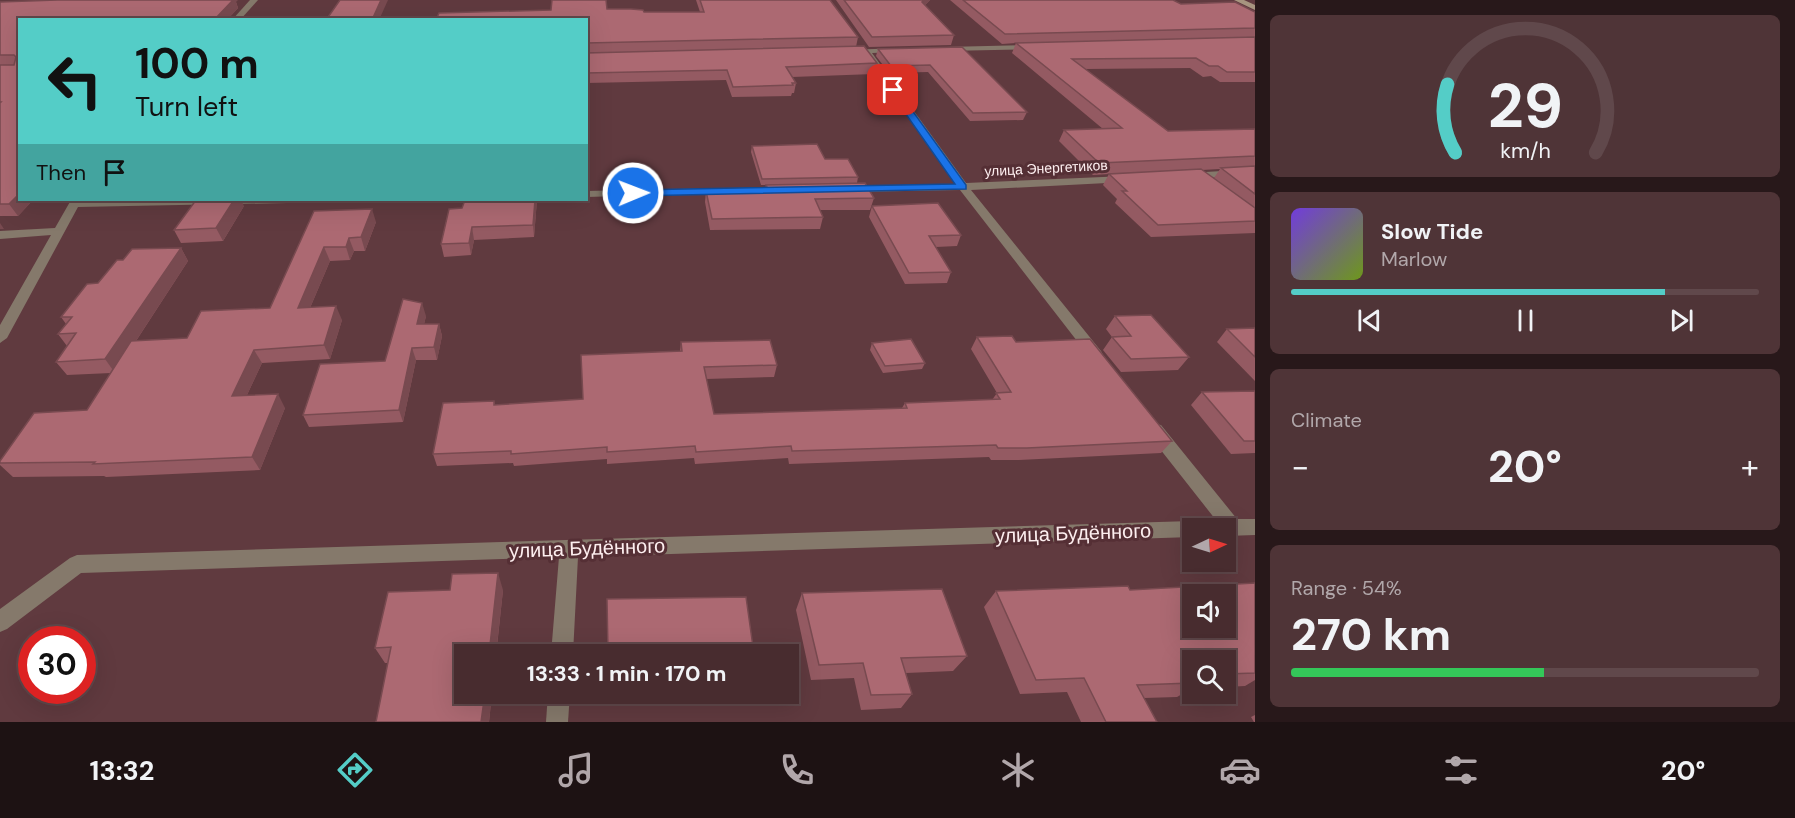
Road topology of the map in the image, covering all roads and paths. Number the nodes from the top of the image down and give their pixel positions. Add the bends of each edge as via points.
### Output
1 (254, 0) edge
2 (1238, 0) edge
3 (1255, 8) edge
4 (237, 18) edge
5 (853, 34) edge
6 (1042, 47) edge
7 (913, 50) edge
8 (936, 50) edge
9 (866, 51) junction
10 (842, 52) edge
11 (1255, 172) edge
12 (1197, 175) junction
13 (1174, 176) edge
14 (1138, 178) edge
15 (963, 187) junction
16 (1214, 188) edge
17 (833, 189) edge
18 (739, 191) edge
19 (588, 194) edge
20 (180, 201) edge
21 (74, 202) edge
22 (58, 231) junction
23 (0, 235) edge
24 (0, 338) edge
25 (1101, 362) edge
26 (1145, 417) edge
27 (1221, 518) edge
28 (1255, 527) edge
29 (1236, 528) edge
30 (1182, 529) edge
31 (569, 549) junction
32 (0, 622) edge
33 (563, 644) edge
34 (558, 704) edge
35 (557, 722) edge

1 - 4 street
2 - 3 main road
5 - 9 street
6 - 8 street
7 - 9 street
9 - 10 street
9 - 15 street
11 - 12 street
12 - 13 street
12 - 16 street
14 - 15 street, улица Энергетиков
15 - 17 street, улица Энергетиков
15 - 25 street
18 - 19 street
20 - 21 street
21 - 22 street
22 - 23 street
22 - 24 street
26 - 27 street
28 - 29 street
30 - 31 street, улица Будённого
31 - 32 street, улица Будённого via 77,564
31 - 33 street
34 - 35 street

